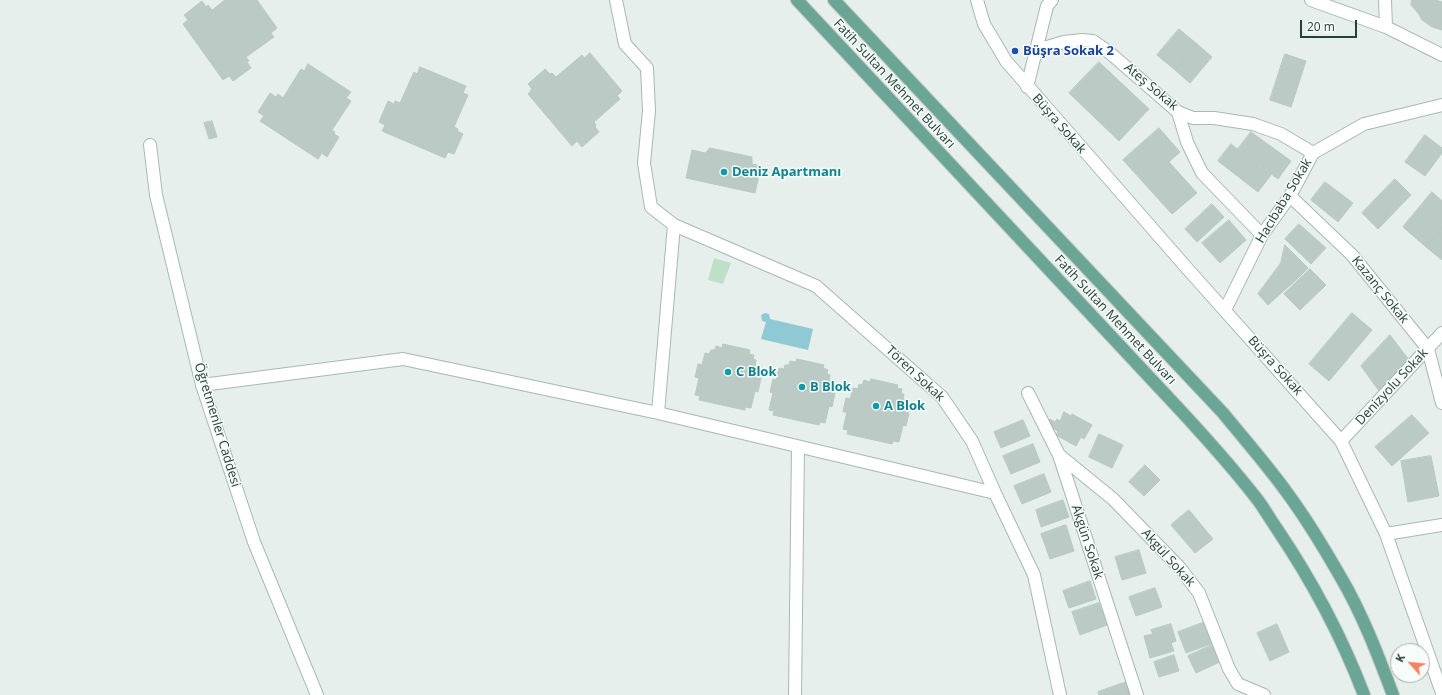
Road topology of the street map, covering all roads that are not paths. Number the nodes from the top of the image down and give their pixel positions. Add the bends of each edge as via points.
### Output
1 (616, 0) edge
2 (797, 0) edge
3 (834, 0) edge
4 (841, 0) edge
5 (977, 0) edge
6 (1052, 0) edge
7 (1311, 0) edge
8 (1385, 0) edge
9 (852, 20) junction
10 (1386, 27) junction
11 (1037, 50) junction
12 (1442, 55) edge
13 (1027, 87) junction
14 (1442, 105) edge
15 (1178, 112) junction
16 (150, 145) dead end
17 (1313, 153) junction
18 (1290, 196) junction
19 (674, 225) junction
20 (1262, 235) junction
21 (1225, 310) junction
22 (1442, 333) edge
23 (1428, 349) junction
24 (202, 385) junction
25 (1028, 393) dead end
26 (1442, 403) edge
27 (658, 413) junction
28 (1341, 441) junction
29 (798, 446) junction
30 (1059, 455) junction
31 (995, 493) junction
32 (1442, 525) edge
33 (1386, 534) junction
34 (1437, 663) edge
35 (1442, 693) edge
36 (317, 695) edge
37 (795, 695) edge
38 (1060, 695) edge
39 (1137, 695) edge
40 (1264, 695) edge
41 (1364, 695) edge
42 (1393, 695) edge

1 - 19 street, Tören Sokak via 625,44 647,68 650,110 644,163 651,207
2 - 41 main road, Fatih Sultan Mehmet Bulvarı via 1210,442 1257,500 1293,553 1327,612
3 - 9 main road, Fatih Sultan Mehmet Bulvarı
4 - 9 street
5 - 13 street, Büşra Sokak via 984,24 1006,61
6 - 11 street via 1047,6
7 - 10 street
8 - 10 street
9 - 42 main road, Fatih Sultan Mehmet Bulvarı via 1223,413 1263,462 1316,535 1341,577 1367,631
10 - 12 street
11 - 13 street
11 - 15 street, Ateş Sokak via 1064,42 1093,41
13 - 21 street, Büşra Sokak
14 - 17 street, Hacıbaba Sokak via 1364,124
15 - 17 street, Ateş Sokak via 1193,118 1214,118 1253,124 1281,134
15 - 20 street via 1187,142 1202,173
16 - 24 street, Öğretmenler Caddesi via 156,195
17 - 18 street, Hacıbaba Sokak
18 - 20 street, Hacıbaba Sokak
18 - 23 street, Kazanç Sokak via 1352,255
19 - 27 street
19 - 31 street, Tören Sokak via 816,286 942,397 972,441
20 - 21 street, Hacıbaba Sokak
21 - 28 street, Büşra Sokak
22 - 23 street, Denizyolu Sokak
23 - 26 street, Kazanç Sokak
23 - 28 street, Denizyolu Sokak
24 - 27 street via 403,359
24 - 36 street, Öğretmenler Caddesi via 254,542
25 - 30 street, Akgün Sokak
27 - 29 street
28 - 33 street, Büşra Sokak
29 - 31 street
29 - 37 street
30 - 39 street, Akgün Sokak
30 - 40 street, Akgül Sokak via 1113,499 1180,568 1199,593 1229,669 1238,684
31 - 38 street, Tören Sokak via 1034,575
32 - 33 street
33 - 34 street, Büşra Sokak
34 - 35 street, Büşra Sokak

